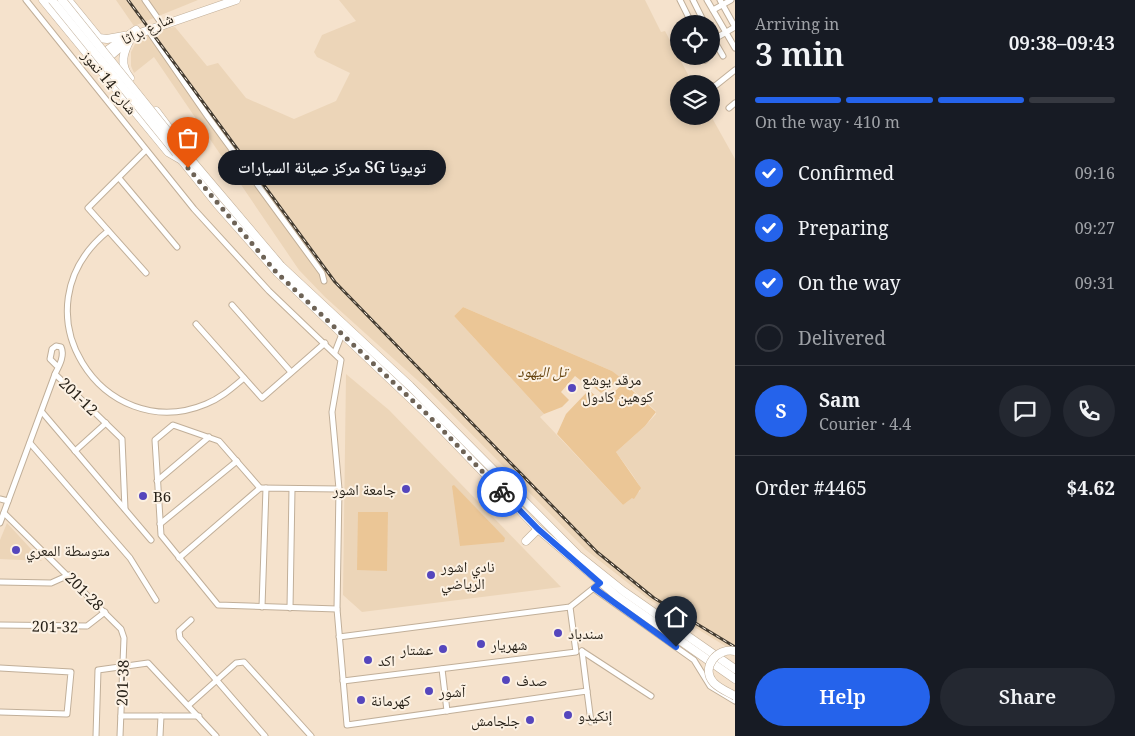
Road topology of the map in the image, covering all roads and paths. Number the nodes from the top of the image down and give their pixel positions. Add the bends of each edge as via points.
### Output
1 (26, 0) edge
2 (43, 0) edge
3 (52, 0) edge
4 (62, 0) edge
5 (68, 0) edge
6 (145, 0) edge
7 (220, 0) edge
8 (236, 0) edge
9 (680, 0) edge
10 (693, 0) edge
11 (707, 0) edge
12 (733, 1) edge
13 (722, 2) edge
14 (713, 10) junction
15 (688, 15) edge
16 (701, 15) edge
17 (160, 20) junction
18 (735, 27) edge
19 (148, 30) junction
20 (726, 32) junction
21 (720, 35) edge
22 (130, 36) junction
23 (735, 48) edge
24 (720, 51) edge
25 (107, 55) dead end
26 (723, 56) dead end
27 (735, 70) edge
28 (720, 82) edge
29 (735, 103) edge
30 (729, 108) dead end
31 (146, 150) junction
32 (178, 151) junction
33 (184, 158) junction
34 (119, 178) junction
35 (108, 231) junction
36 (178, 247) dead end
37 (146, 273) dead end
38 (324, 281) dead end
39 (232, 305) dead end
40 (196, 324) dead end
41 (342, 334) junction
42 (324, 343) junction
43 (335, 352) junction
44 (58, 367) dead end
45 (291, 372) junction
46 (55, 374) junction
47 (244, 378) junction
48 (42, 412) junction
49 (106, 423) junction
50 (208, 437) junction
51 (30, 443) junction
52 (75, 451) junction
53 (237, 461) junction
54 (157, 481) junction
55 (262, 488) junction
56 (292, 488) junction
57 (339, 489) junction
58 (0, 499) edge
59 (8, 501) junction
60 (125, 509) junction
61 (4, 512) junction
62 (0, 523) edge
63 (160, 524) junction
64 (538, 529) junction
65 (152, 540) dead end
66 (526, 541) dead end
67 (179, 558) junction
68 (69, 575) junction
69 (0, 582) edge
70 (597, 586) junction
71 (156, 600) dead end
72 (262, 606) junction
73 (570, 607) junction
74 (290, 608) junction
75 (337, 609) junction
76 (105, 612) junction
77 (191, 620) dead end
78 (0, 625) edge
79 (121, 630) joint
80 (339, 637) junction
81 (579, 651) junction
82 (735, 651) edge
83 (123, 667) junction
84 (0, 668) edge
85 (442, 669) junction
86 (735, 669) edge
87 (735, 679) edge
88 (343, 681) junction
89 (216, 682) junction
90 (587, 691) junction
91 (733, 695) edge
92 (651, 696) dead end
93 (735, 701) edge
94 (189, 705) junction
95 (447, 711) junction
96 (0, 712) edge
97 (121, 716) junction
98 (161, 716) junction
99 (199, 716) junction
100 (590, 722) dead end
101 (307, 735) edge
102 (96, 736) edge
103 (120, 736) edge
104 (160, 736) edge
105 (216, 736) edge
106 (265, 736) edge

1 - 31 street
2 - 33 main road, شارع 14 تموز via 168,152
3 - 32 main road, bridge
4 - 32 main road, bridge
5 - 22 main road via 99,38
6 - 17 street
7 - 17 main road, شارع براثا
8 - 19 main road, شارع براثا
9 - 15 street
10 - 16 street
11 - 14 street
12 - 13 street
13 - 14 street
13 - 18 street
14 - 20 street
17 - 22 main road, شارع براثا
18 - 20 street
19 - 22 main road, شارع براثا
19 - 38 street via 322,273
20 - 21 street
20 - 23 street
22 - 25 main road, شارع براثا
22 - 33 main road via 124,71 182,142
24 - 26 street
27 - 28 street
29 - 30 street
31 - 34 street
31 - 42 street via 237,257
32 - 33 main road, شارع 14 تموز
33 - 41 main road, شارع 14 تموز via 263,258
33 - 86 main road, شارع 14 تموز via 281,266 410,386 572,550 623,591
34 - 35 street via 88,208
34 - 36 street
35 - 37 street
35 - 47 street via 96,240 81,260 68,294 70,336 90,374 123,400 142,408 164,411 185,410 205,404
39 - 45 street
40 - 47 street
41 - 43 street
41 - 64 main road, شارع 14 تموز via 428,415
42 - 43 street
42 - 45 street
43 - 57 street via 341,360 332,412
44 - 46 street
45 - 47 street via 262,398
46 - 48 street, 201-12
46 - 49 street, 201-12
48 - 51 street, 201-12
48 - 52 street
49 - 52 street
49 - 60 street, 201-12 via 124,442
50 - 53 street via 219,441
50 - 54 street
50 - 54 street via 174,425 155,440
51 - 59 street, 201-12
51 - 71 street via 130,558
52 - 60 street
53 - 55 street
53 - 63 street
54 - 63 street
55 - 56 street
55 - 67 street
55 - 72 street
56 - 57 street
56 - 74 street
57 - 75 street
58 - 59 street
59 - 61 street, 201-12
60 - 65 street
61 - 62 street, 201-12
61 - 68 street, 201-28
63 - 67 street via 161,535
64 - 66 main road
64 - 70 main road, شارع 14 تموز
67 - 72 street via 218,605
68 - 69 street via 51,583
68 - 76 street, 201-28
70 - 73 street
70 - 87 main road, شارع 14 تموز
70 - 93 street via 694,660 710,686
72 - 74 street
73 - 80 street
73 - 81 street
74 - 75 street
75 - 80 street
76 - 78 street, 201-32 via 87,626
76 - 79 street, 201-28
77 - 89 street via 179,631 180,638
79 - 83 street, 201-38 via 124,638
80 - 88 street
81 - 85 street
81 - 90 street
81 - 92 street
82 - 91 main road, bridge via 718,653 710,666 712,681
83 - 94 street via 152,664
83 - 97 street, 201-38
83 - 102 street via 98,671
84 - 96 street via 71,672 67,714
85 - 88 street
85 - 95 street
88 - 95 street via 347,724
89 - 94 street
89 - 101 street via 236,662 244,662
89 - 106 street
90 - 95 street
90 - 100 street
94 - 99 street
97 - 98 street
97 - 103 street, 201-38
98 - 99 street
98 - 104 street
99 - 105 street

